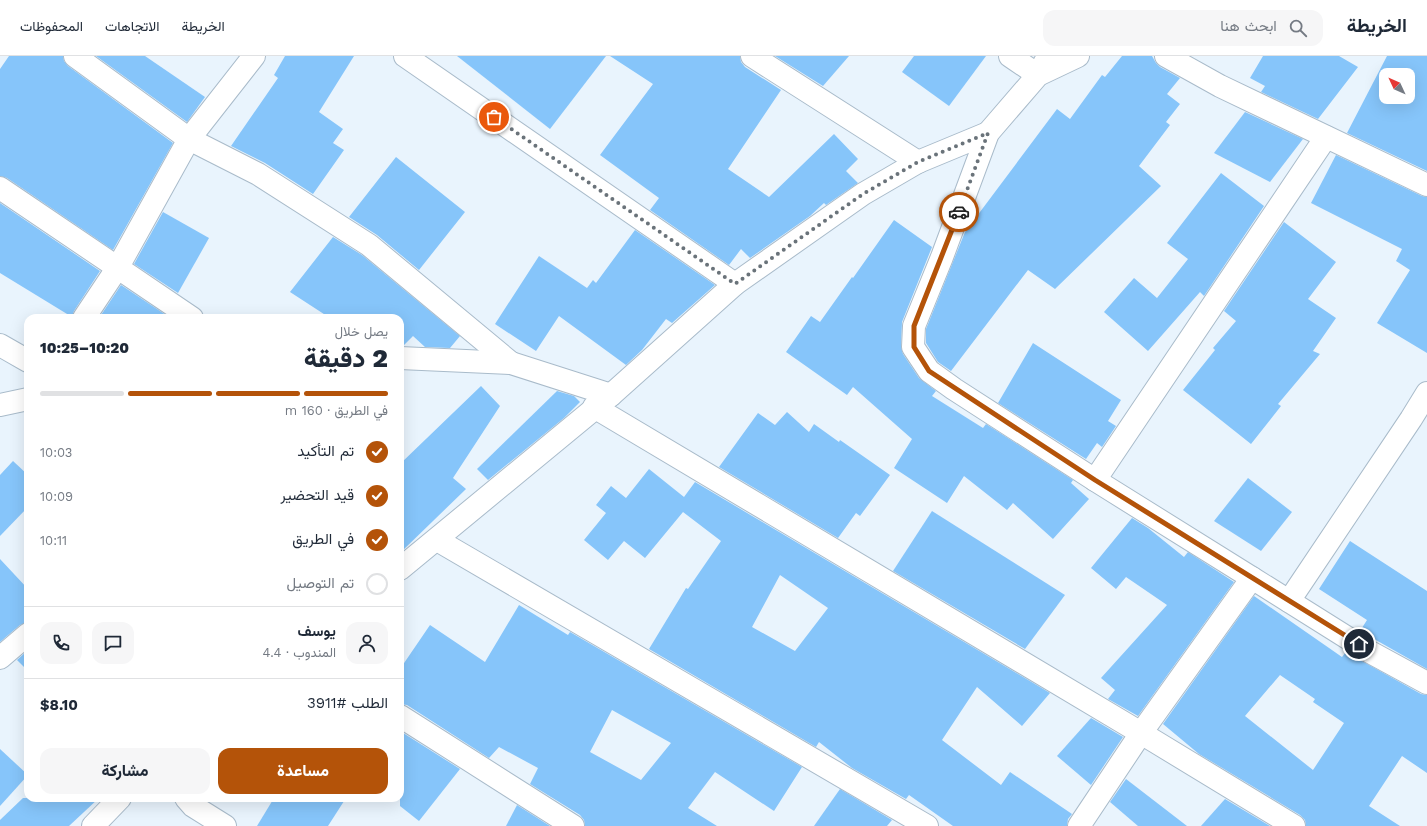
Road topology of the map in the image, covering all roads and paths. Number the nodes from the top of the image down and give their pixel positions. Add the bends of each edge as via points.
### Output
1 (74, 56) edge
2 (254, 56) edge
3 (405, 56) edge
4 (752, 56) edge
5 (1010, 56) edge
6 (1048, 56) edge
7 (1078, 56) edge
8 (1166, 56) edge
9 (1038, 75) junction
10 (988, 133) junction
11 (1326, 137) junction
12 (189, 139) junction
13 (918, 162) junction
14 (1427, 185) edge
15 (0, 188) edge
16 (118, 267) junction
17 (735, 284) junction
18 (87, 314) edge
19 (186, 314) edge
20 (0, 345) edge
21 (404, 358) edge
22 (24, 359) edge
23 (511, 363) junction
24 (1427, 393) edge
25 (24, 401) edge
26 (602, 401) junction
27 (0, 406) edge
28 (1095, 480) junction
29 (437, 540) junction
30 (404, 566) edge
31 (1252, 578) junction
32 (1289, 601) junction
33 (24, 637) edge
34 (0, 658) edge
35 (1427, 683) edge
36 (404, 719) edge
37 (1141, 733) junction
38 (116, 802) edge
39 (190, 802) edge
40 (93, 826) edge
41 (225, 826) edge
42 (572, 826) edge
43 (927, 826) edge
44 (1079, 826) edge
45 (1294, 826) edge

1 - 12 street
2 - 12 street
3 - 17 street
4 - 13 street
5 - 9 street
6 - 9 street
7 - 9 street
8 - 11 street via 1220,86
9 - 10 street
10 - 13 street
10 - 28 street via 914,326 914,347 929,371
11 - 14 street
11 - 28 street
12 - 16 street
12 - 23 street via 258,174 368,245
13 - 17 street via 863,194
15 - 16 street
16 - 18 street
16 - 19 street
17 - 26 street
20 - 22 street
21 - 23 street
23 - 26 street
24 - 32 street
25 - 27 street
26 - 29 street
26 - 37 street
28 - 31 street
29 - 30 street
29 - 43 street
31 - 32 street
31 - 37 street
32 - 35 street via 1370,652
33 - 34 street
36 - 42 street
37 - 44 street
37 - 45 street
38 - 40 street
39 - 41 street

